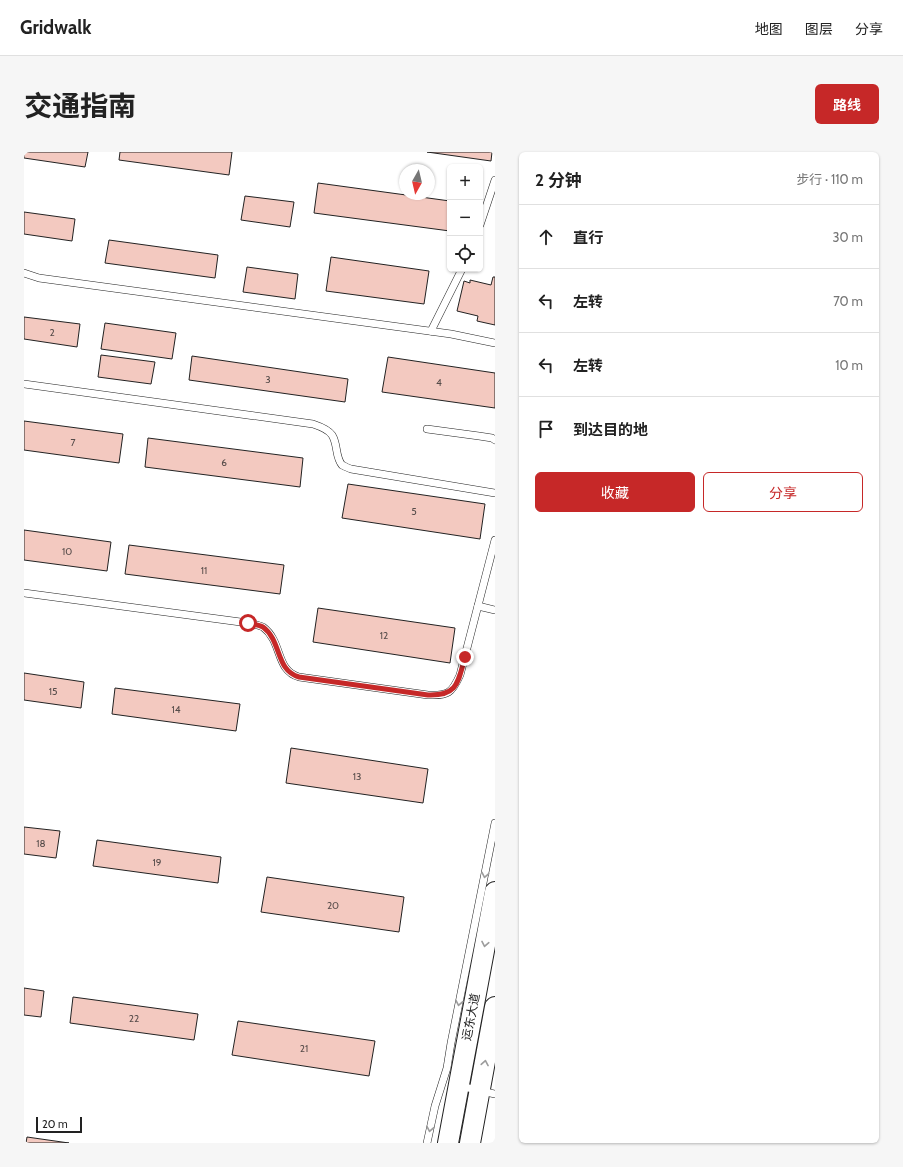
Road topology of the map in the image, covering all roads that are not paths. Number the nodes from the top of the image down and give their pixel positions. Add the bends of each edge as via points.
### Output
1 (495, 180) edge
2 (483, 216) edge
3 (460, 272) edge
4 (24, 273) edge
5 (431, 331) junction
6 (495, 343) edge
7 (24, 384) edge
8 (427, 429) dead end
9 (495, 440) edge
10 (495, 493) edge
11 (495, 540) edge
12 (487, 573) junction
13 (495, 575) edge
14 (24, 593) edge
15 (478, 606) junction
16 (495, 610) edge
17 (495, 823) edge
18 (495, 892) edge
19 (495, 1007) edge
20 (458, 1085) junction
21 (488, 1092) edge
22 (427, 1143) edge
23 (448, 1143) edge
24 (470, 1143) edge

1 - 2 lane
3 - 5 lane
4 - 5 lane via 39,278
5 - 6 lane
7 - 10 lane via 313,424 332,435 338,457 343,465 351,469
8 - 9 lane
11 - 12 lane
12 - 13 lane
12 - 15 lane
14 - 15 lane via 262,626 272,636 284,667 292,675 428,695 445,694 454,688 460,675
15 - 16 lane
17 -> 22 lane via 448,1068 435,1106
18 -> 20 main road, 运东大道
21 -> 19 main road, 运东大道
20 - 21 lane
20 - 23 main road, 运东大道
21 - 24 main road, 运东大道

